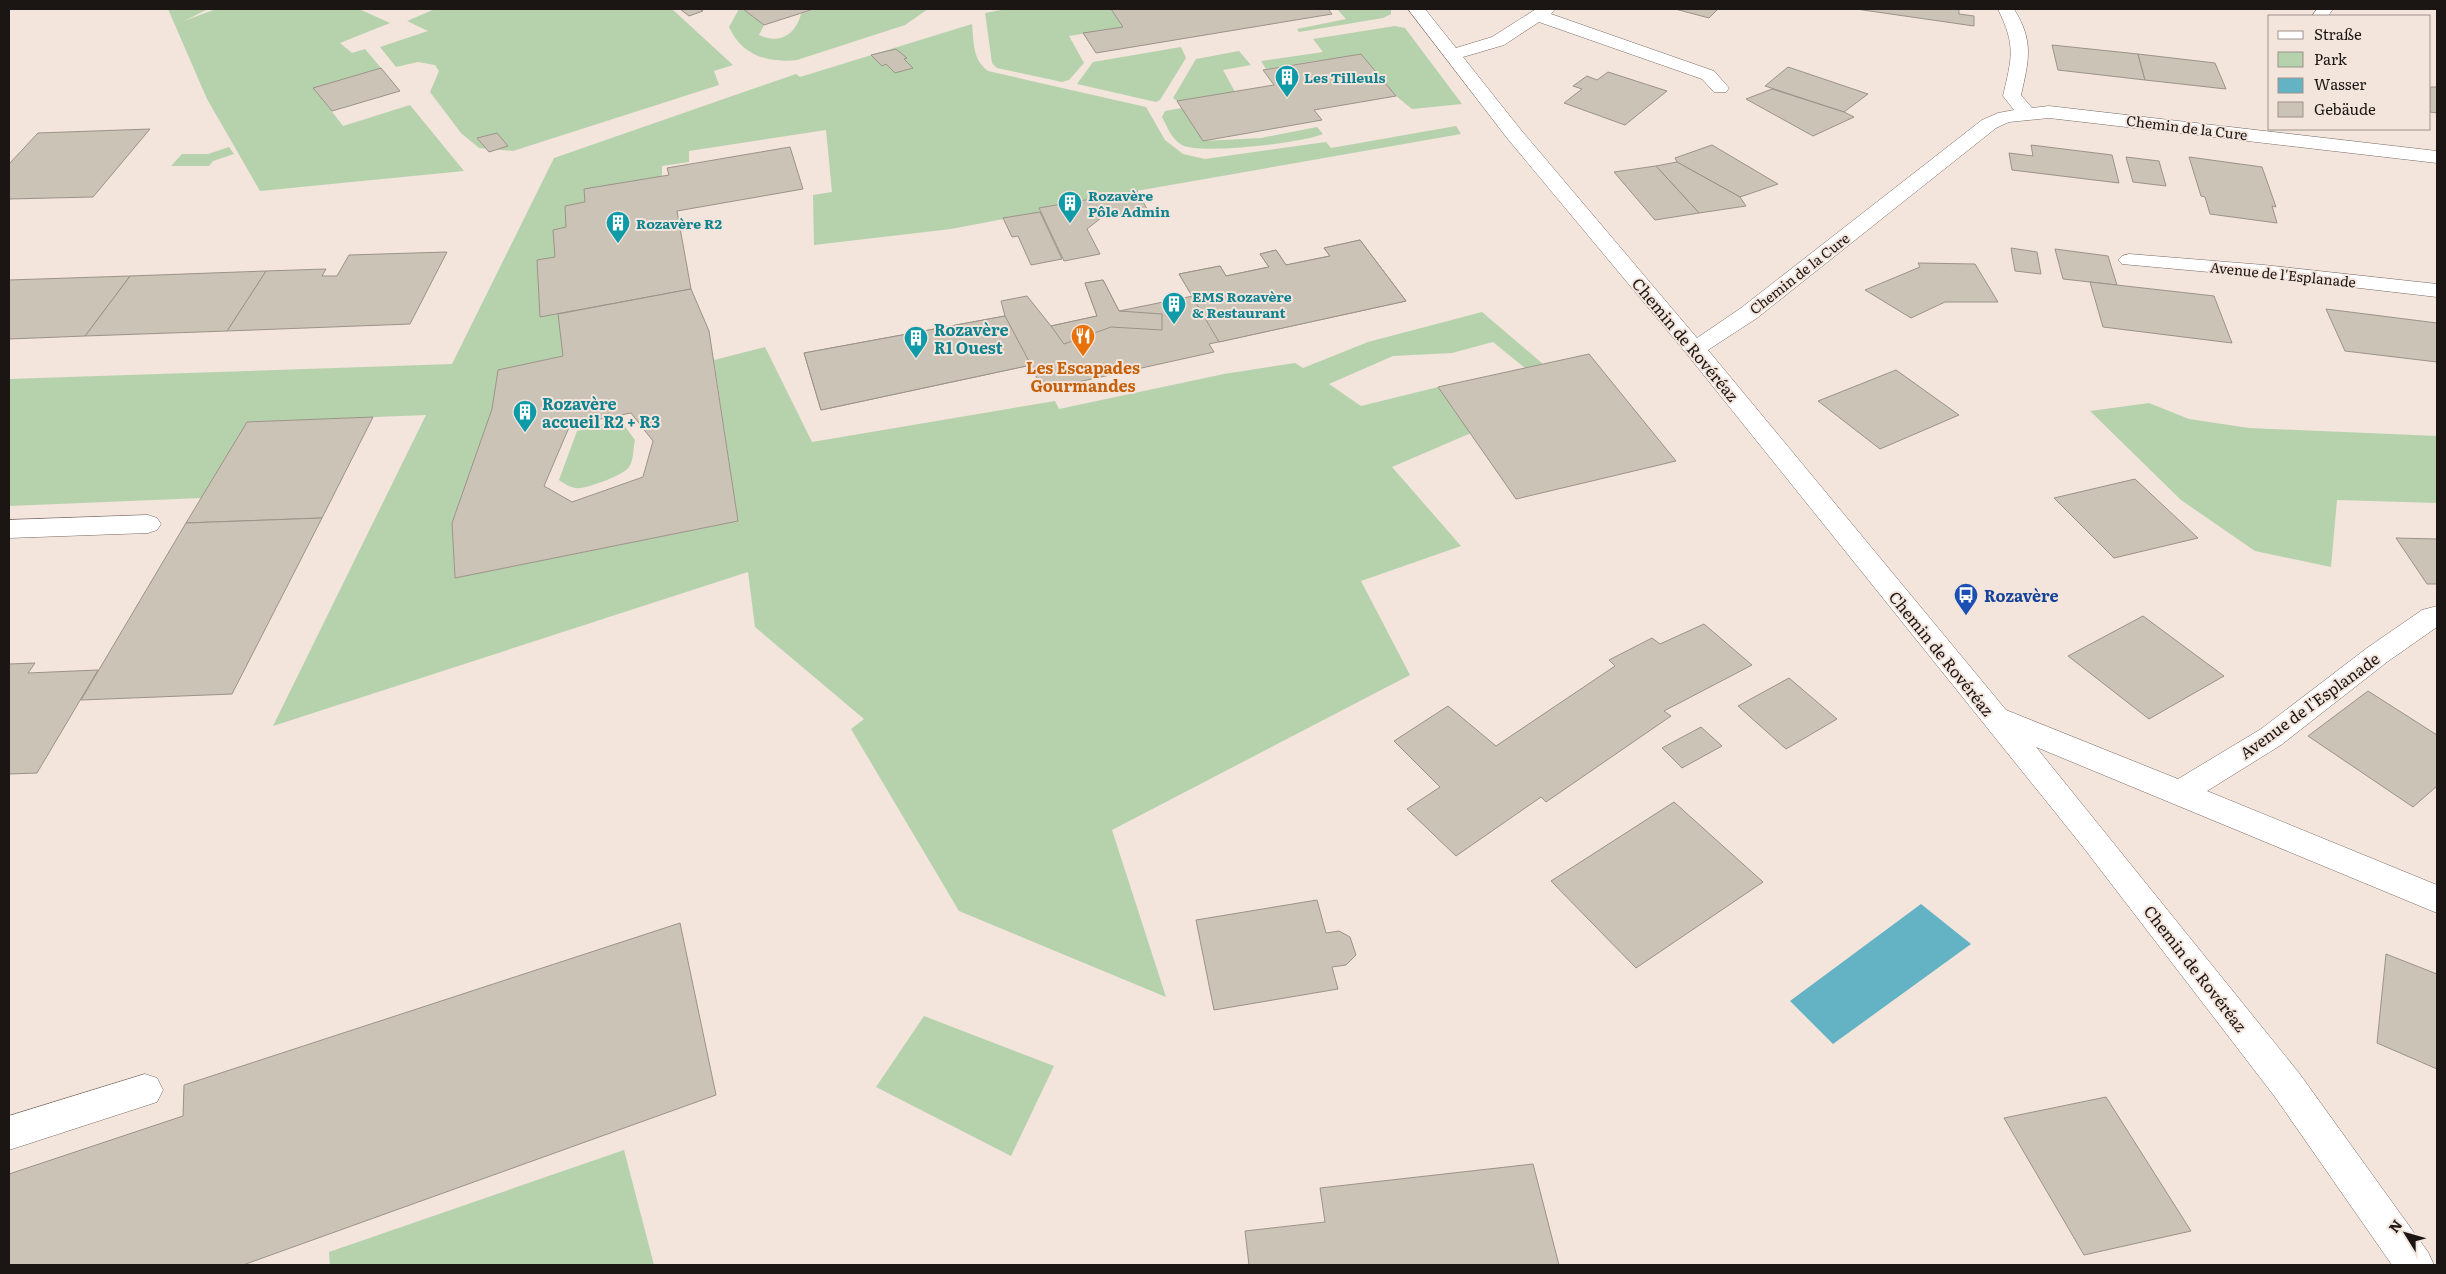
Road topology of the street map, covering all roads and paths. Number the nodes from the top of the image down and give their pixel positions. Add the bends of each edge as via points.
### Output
1 (1416, 9) edge
2 (2006, 9) edge
3 (1542, 12) edge
4 (1451, 55) junction
5 (1720, 88) dead end
6 (2026, 113) junction
7 (2292, 134) edge
8 (2437, 156) edge
9 (2129, 260) dead end
10 (2437, 291) edge
11 (1694, 348) junction
12 (148, 524) dead end
13 (9, 529) edge
14 (2437, 616) edge
15 (1994, 716) junction
16 (2180, 793) junction
17 (2437, 899) edge
18 (145, 1090) dead end
19 (9, 1133) edge
20 (2415, 1265) edge

1 - 4 street, Chemin de Rovéréaz
2 - 6 street via 2017,26 2021,55 2012,96
3 - 4 street via 1498,41
3 - 5 street via 1708,75
4 - 11 street, Chemin de Rovéréaz
6 - 7 street, Chemin de la Cure via 2049,112
6 - 11 street, Chemin de la Cure via 1989,124 1750,313
7 - 8 street, Chemin de la Cure
9 - 10 street, Avenue de l'Esplanade via 2264,271
11 - 15 street, Chemin de Rovéréaz
12 - 13 street
14 - 16 street, Avenue de l'Esplanade via 2376,656 2271,737
15 - 16 street
15 - 20 street, Chemin de Rovéréaz via 2287,1085
16 - 17 street
18 - 19 street

